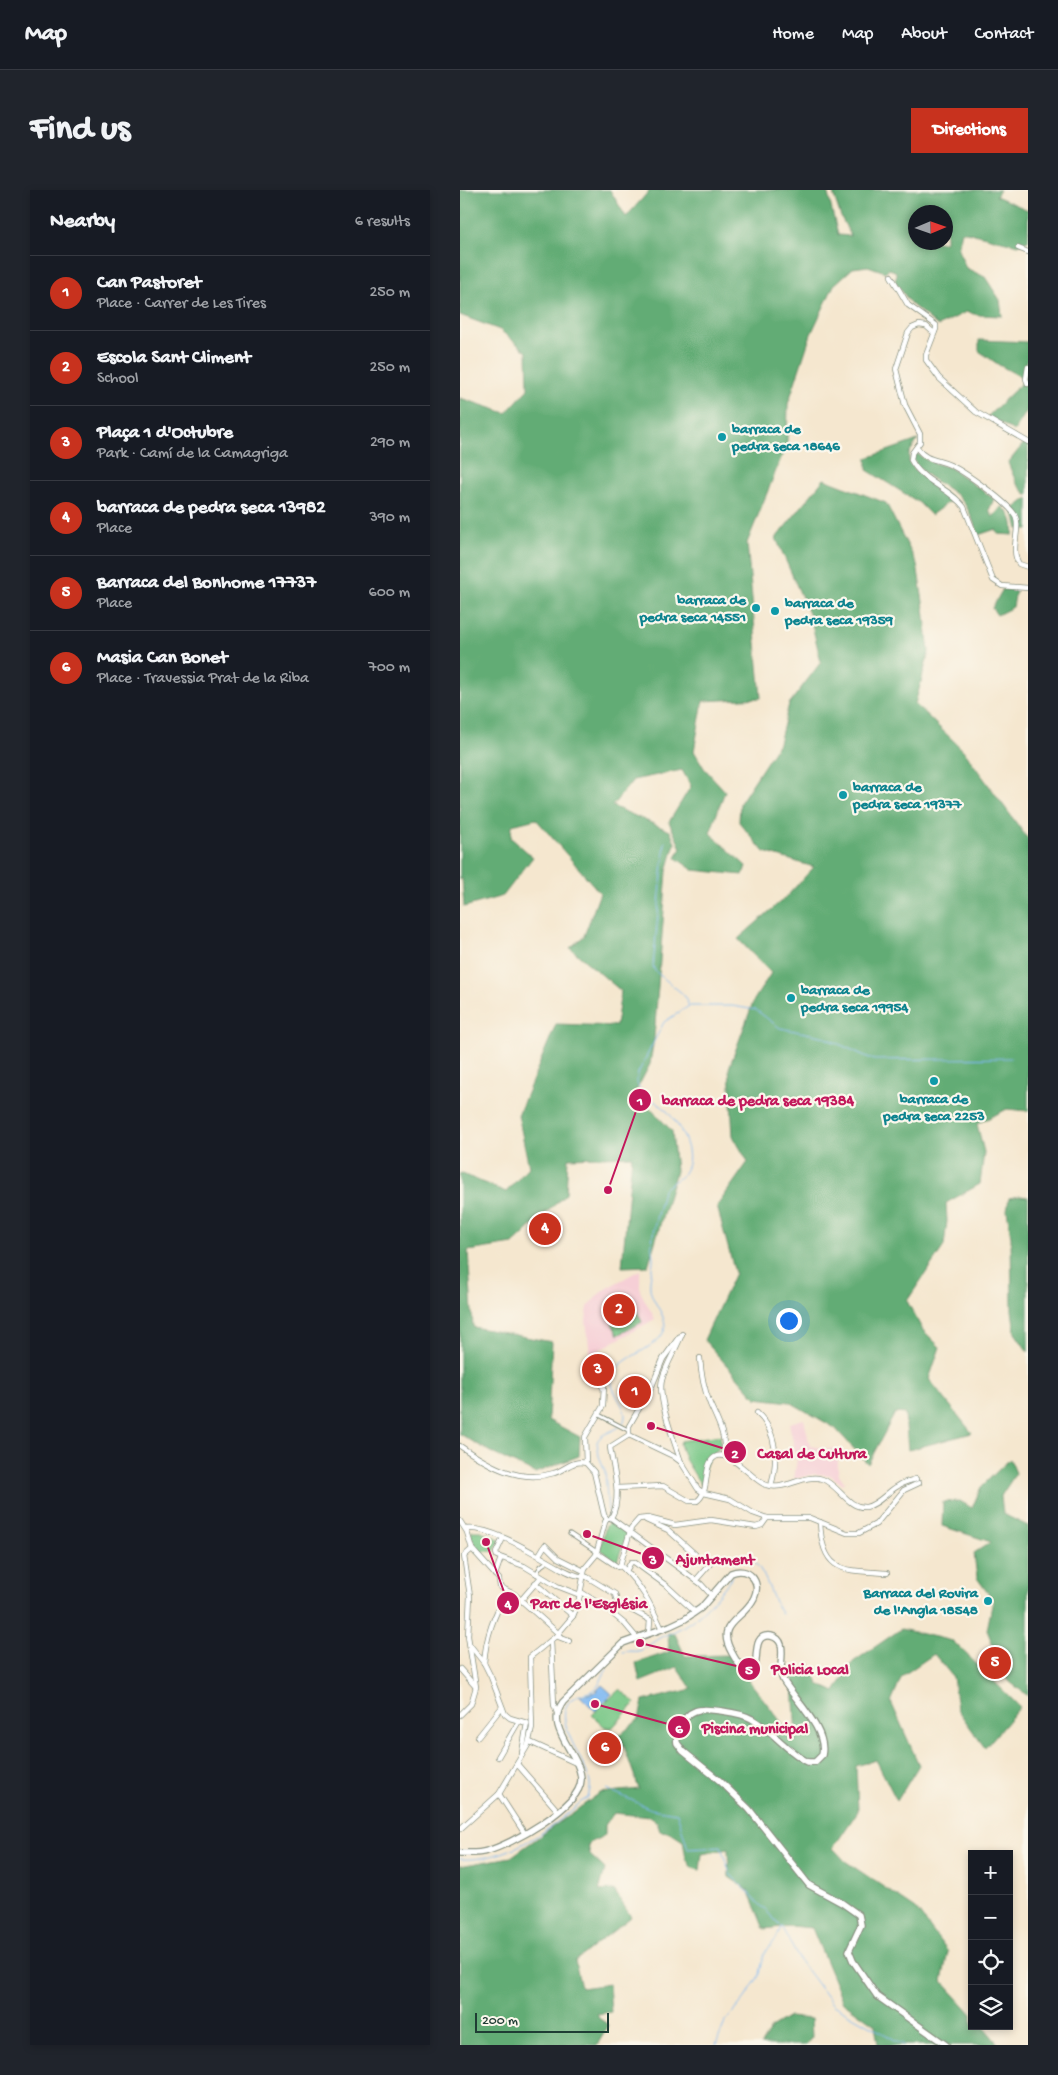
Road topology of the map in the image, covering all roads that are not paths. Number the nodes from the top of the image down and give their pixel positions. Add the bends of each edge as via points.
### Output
1 (1018, 248) dead end
2 (1028, 252) edge
3 (891, 276) dead end
4 (934, 333) junction
5 (1028, 367) edge
6 (1028, 384) edge
7 (1028, 442) edge
8 (917, 448) junction
9 (1028, 567) edge
10 (1028, 588) edge
11 (700, 1358) dead end
12 (603, 1388) junction
13 (757, 1414) dead end
14 (599, 1415) junction
15 (628, 1432) junction
16 (460, 1446) edge
17 (676, 1447) junction
18 (668, 1453) junction
19 (724, 1456) junction
20 (681, 1462) junction
21 (586, 1463) junction
22 (771, 1486) junction
23 (617, 1488) junction
24 (704, 1493) junction
25 (643, 1518) junction
26 (767, 1518) junction
27 (609, 1519) junction
28 (460, 1521) edge
29 (820, 1522) junction
30 (466, 1529) junction
31 (630, 1532) junction
32 (570, 1534) dead end
33 (503, 1538) junction
34 (472, 1549) junction
35 (597, 1553) junction
36 (695, 1554) dead end
37 (539, 1555) junction
38 (501, 1558) junction
39 (548, 1560) junction
40 (710, 1564) dead end
41 (619, 1565) junction
42 (626, 1571) junction
43 (584, 1573) junction
44 (887, 1573) dead end
45 (495, 1575) junction
46 (539, 1575) junction
47 (696, 1580) junction
48 (535, 1583) junction
49 (507, 1592) junction
50 (581, 1593) junction
51 (712, 1596) junction
52 (521, 1600) junction
53 (695, 1612) junction
54 (573, 1616) junction
55 (662, 1629) junction
56 (649, 1633) junction
57 (558, 1635) junction
58 (636, 1637) junction
59 (551, 1641) junction
60 (570, 1641) dead end
61 (470, 1644) junction
62 (484, 1663) junction
63 (460, 1669) edge
64 (474, 1677) junction
65 (468, 1678) junction
66 (476, 1687) junction
67 (502, 1707) junction
68 (558, 1713) junction
69 (460, 1715) edge
70 (519, 1721) junction
71 (478, 1737) dead end
72 (530, 1742) junction
73 (498, 1757) dead end
74 (520, 1758) junction
75 (576, 1763) junction
76 (517, 1764) junction
77 (499, 1794) junction
78 (558, 1811) junction
79 (460, 1829) edge
80 (525, 1834) junction
81 (460, 1853) edge
82 (946, 2045) edge

1 - 2 street
3 - 4 street via 908,305 936,325
4 - 7 street via 926,360 938,378 976,412
4 - 8 street via 926,326 912,328 896,369 904,405 920,434
5 - 6 street
8 - 9 street via 926,458 955,468 1013,513 1016,521 1015,557 1018,564
8 - 10 street via 912,453 912,463 962,505 993,580 1002,586
11 - 19 street via 707,1395 722,1429
12 - 12 street via 605,1364 594,1359 590,1368
12 - 14 street via 603,1406
13 - 22 street via 768,1426 775,1451
14 - 15 street
14 - 21 street via 585,1439
15 - 17 street via 663,1359 682,1334 660,1389
15 - 18 street
15 - 23 street via 610,1447
16 - 21 street via 490,1466 522,1475 545,1475 575,1462
17 - 18 street
17 - 20 street
18 - 20 street
19 - 22 street via 761,1483
19 - 24 street via 715,1457 710,1463
20 - 24 street
21 - 27 street via 592,1469 604,1515
22 - 29 street via 820,1478 852,1502 865,1507 897,1486 917,1481 904,1490 876,1524 866,1530 847,1533
23 - 24 street via 663,1486 691,1502 699,1500
23 - 27 street via 616,1506
24 - 26 street via 730,1499
25 - 26 street via 670,1524 709,1520 756,1527
25 - 31 street via 637,1520
25 - 36 street via 668,1530
26 - 29 street via 806,1518
27 - 31 street
27 - 35 street via 605,1522
28 - 30 street
29 - 44 street via 824,1549 834,1563 850,1571
30 - 33 street via 480,1528
30 - 34 street
31 - 41 street
31 - 47 street
32 - 35 street
33 - 37 street
33 - 38 street via 496,1553
34 - 45 street
34 - 61 street via 464,1556 470,1590
35 - 41 street
35 - 43 street
37 - 39 street
37 - 43 street via 545,1545 564,1562
38 - 45 street
38 - 46 street
39 - 43 street via 576,1576
39 - 46 street via 541,1566
40 - 47 street
41 - 42 street
42 - 53 street via 634,1562
42 - 55 street via 647,1595
43 - 50 street
43 - 56 street via 615,1594 617,1602 650,1620
45 - 49 street via 501,1580 500,1587
46 - 48 street
46 - 50 street via 567,1591
47 - 51 street
48 - 52 street
48 - 54 street
49 - 52 street
49 - 62 street via 490,1627
50 - 54 street
50 - 58 street via 603,1606
51 - 53 street
51 - 82 street via 730,1573 746,1572 752,1576 756,1591 752,1601 726,1631 726,1642 746,1671 755,1666 761,1638 767,1636 780,1641 782,1678 817,1729 823,1748 819,1759 813,1762 803,1759 748,1717 698,1710 689,1714 679,1728 677,1743 749,1809 809,1885 859,1915 861,1924 849,1951 871,1990 883,2002
52 - 57 street
53 - 55 street
54 - 57 street
55 - 56 street
56 - 58 street
57 - 59 street
57 - 60 street
58 - 68 street via 619,1646 563,1702
59 - 68 street via 554,1705
59 - 72 street via 534,1652 529,1660
61 - 62 street
61 - 64 street
62 - 67 street
63 - 65 street
64 - 65 street
64 - 66 street
65 - 66 street
66 - 69 street via 471,1704
67 - 70 street via 508,1717
67 - 71 street
68 - 75 street via 560,1731
70 - 73 street
70 - 74 street via 527,1726
72 - 74 street
72 - 75 street
74 - 76 street
75 - 78 street via 581,1778 579,1787
76 - 77 street
76 - 78 street
77 - 79 street
77 - 80 street
78 - 80 street
80 - 81 street via 486,1851

